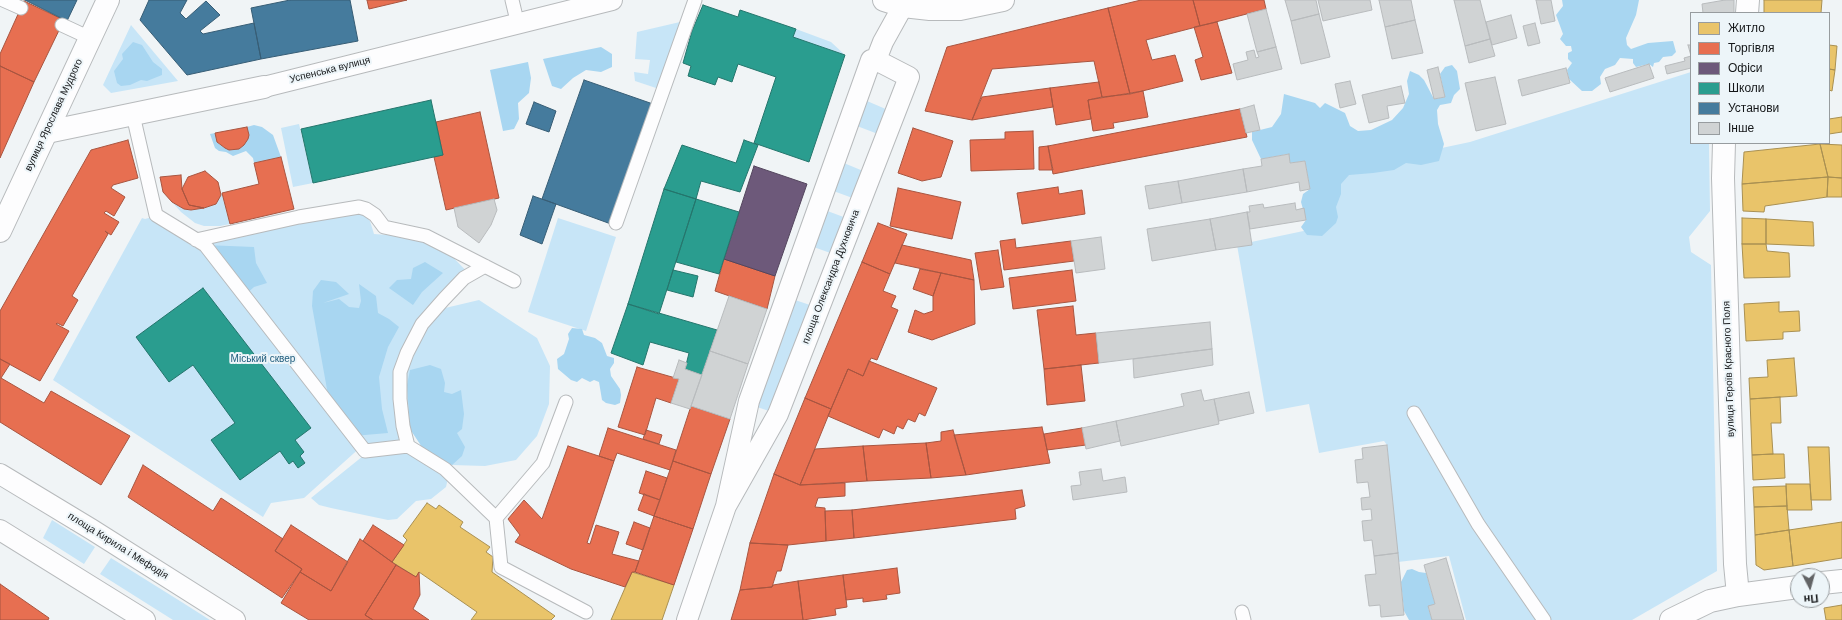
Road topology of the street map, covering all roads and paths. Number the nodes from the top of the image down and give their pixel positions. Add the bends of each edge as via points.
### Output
1 (3, 0) edge
2 (108, 0) edge
3 (512, 0) edge
4 (612, 0) edge
5 (695, 0) edge
6 (1003, 0) edge
7 (1748, 0) edge
8 (896, 2) edge
9 (21, 8) dead end
10 (1747, 12) edge
11 (62, 25) dead end
12 (518, 25) junction
13 (90, 38) junction
14 (876, 60) junction
15 (264, 88) joint
16 (133, 115) junction
17 (47, 132) junction
18 (1724, 144) edge
19 (616, 223) dead end
20 (0, 231) edge
21 (196, 240) junction
22 (485, 266) junction
23 (514, 281) dead end
24 (566, 402) dead end
25 (1414, 413) dead end
26 (408, 446) junction
27 (0, 474) edge
28 (726, 506) junction
29 (496, 518) junction
30 (3, 537) edge
31 (1842, 581) edge
32 (1830, 582) edge
33 (1790, 588) edge
34 (1738, 595) junction
35 (586, 612) dead end
36 (145, 620) edge
37 (234, 620) edge
38 (688, 620) edge
39 (1544, 620) edge
40 (1671, 620) edge

1 - 9 lane
2 - 13 street, вулиця Ярослава Мудрого
3 - 12 lane
4 - 12 street, Успенська вулиця
5 - 19 lane
6 - 8 street via 960,9 930,9
7 - 10 street
8 - 14 street, площа Олександра Духновича
11 - 13 lane
12 - 15 street, Успенська вулиця
13 - 17 street, вулиця Ярослава Мудрого
14 - 28 street, площа Олександра Духновича via 871,60 749,401
14 - 28 street, площа Олександра Духновича via 909,77 778,414
15 - 16 street, Успенська вулиця
16 - 17 street, Успенська вулиця
16 - 21 lane via 156,216
17 - 20 street, вулиця Ярослава Мудрого
18 - 34 street, вулиця Героїв Красного Поля via 1735,564
21 - 22 lane via 299,217 359,207 375,215 384,227 426,236
21 - 26 lane via 205,245 365,451
22 - 23 lane
22 - 26 lane via 464,278 444,299 422,324 407,353 400,372 400,399
24 - 29 lane via 543,463
25 - 39 lane via 1478,524
26 - 29 lane via 445,469
27 - 37 street, площа Кирила і Мефодія via 91,528
28 - 38 street, площа Олександра Духновича
29 - 35 lane via 501,567
30 - 36 street
31 - 32 street
33 - 34 street
34 - 40 street via 1710,601

